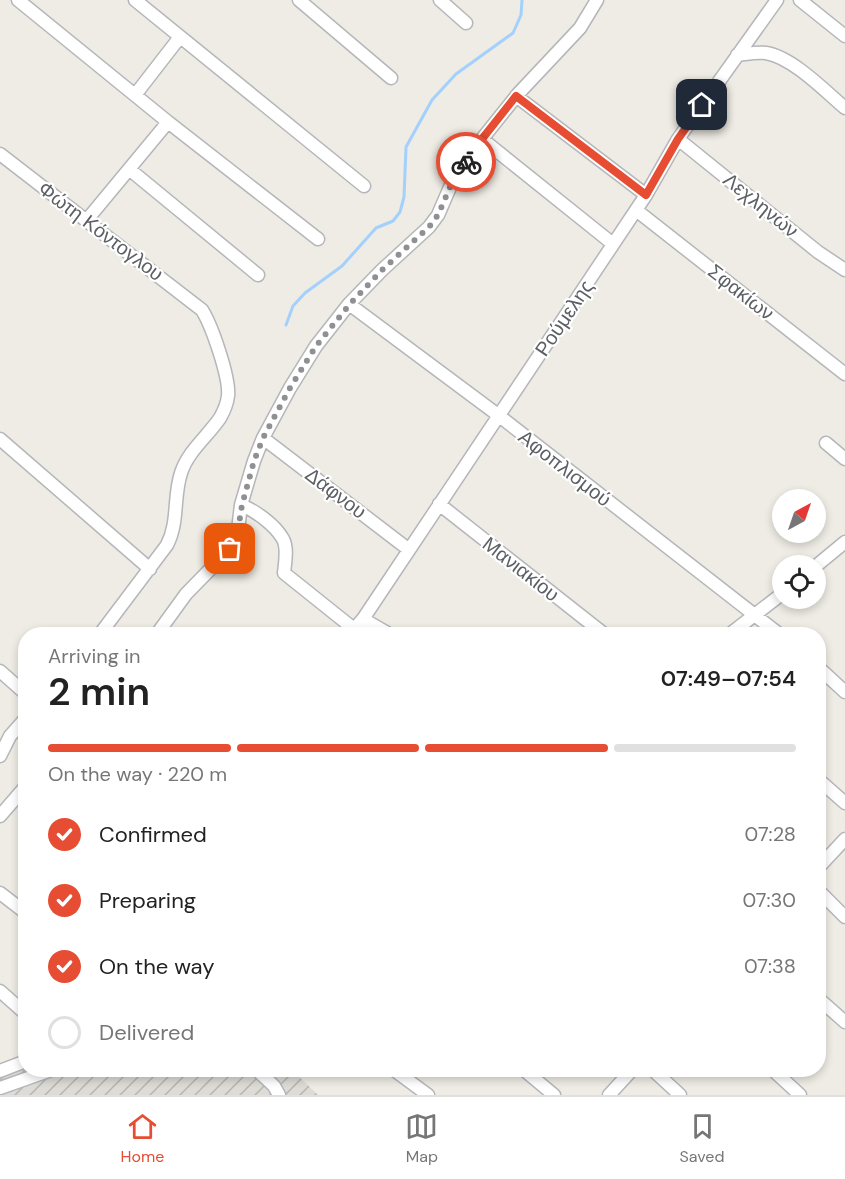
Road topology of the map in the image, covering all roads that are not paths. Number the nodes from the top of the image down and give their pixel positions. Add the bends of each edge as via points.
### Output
1 (18, 0) edge
2 (135, 0) edge
3 (299, 0) edge
4 (440, 0) edge
5 (597, 0) edge
6 (777, 0) edge
7 (800, 0) edge
8 (466, 23) dead end
9 (845, 36) edge
10 (180, 37) junction
11 (737, 55) junction
12 (391, 78) dead end
13 (135, 95) junction
14 (516, 96) junction
15 (845, 108) edge
16 (168, 122) junction
17 (482, 139) junction
18 (678, 139) junction
19 (0, 154) edge
20 (129, 169) junction
21 (364, 186) dead end
22 (646, 195) junction
23 (636, 210) junction
24 (86, 221) junction
25 (318, 239) dead end
26 (613, 244) junction
27 (845, 270) edge
28 (258, 275) dead end
29 (350, 304) junction
30 (845, 374) edge
31 (498, 415) junction
32 (263, 438) junction
33 (0, 439) edge
34 (826, 443) dead end
35 (845, 459) edge
36 (439, 504) junction
37 (242, 505) junction
38 (845, 542) edge
39 (408, 549) junction
40 (826, 558) edge
41 (150, 569) junction
42 (772, 602) edge
43 (755, 616) junction
44 (363, 619) junction
45 (105, 627) edge
46 (162, 627) edge
47 (346, 627) edge
48 (356, 627) edge
49 (377, 627) edge
50 (595, 627) edge
51 (740, 627) edge
52 (770, 627) edge
53 (0, 671) edge
54 (826, 674) edge
55 (18, 687) edge
56 (845, 692) edge
57 (18, 725) edge
58 (0, 756) edge
59 (826, 786) edge
60 (18, 795) edge
61 (845, 803) edge
62 (0, 816) edge
63 (845, 838) edge
64 (826, 859) edge
65 (0, 893) edge
66 (826, 898) edge
67 (18, 907) edge
68 (845, 917) edge
69 (0, 991) edge
70 (826, 1005) edge
71 (18, 1007) edge
72 (845, 1023) edge
73 (0, 1058) edge
74 (5, 1069) edge
75 (31, 1077) edge
76 (264, 1077) edge
77 (404, 1077) edge
78 (532, 1077) edge
79 (626, 1077) edge
80 (661, 1077) edge
81 (781, 1077) edge
82 (0, 1088) edge
83 (279, 1095) edge
84 (428, 1095) edge
85 (554, 1095) edge
86 (609, 1095) edge
87 (681, 1095) edge
88 (800, 1095) edge

1 - 13 street
2 - 10 street
3 - 12 street
4 - 8 street
5 - 14 street via 580,28
6 - 11 street, Ρούμελης
7 - 9 street
10 - 13 street
10 - 21 street
11 - 15 street via 777,56
11 - 18 street, Ρούμελης
13 - 16 street
14 - 17 street
14 - 22 street
16 - 20 street
16 - 25 street
17 - 26 street
17 - 29 street via 429,227
18 - 22 street, Ρούμελης
18 - 27 street, Λεχληνών
19 - 24 street, Φώτη Κόντογλου
20 - 24 street
20 - 28 street
22 - 23 street, Ρούμελης
23 - 26 street, Ρούμελης
23 - 30 street, Σφακίων
24 - 41 street, Φώτη Κόντογλου via 202,310 214,333 229,394 221,416 184,466 177,485 171,537
26 - 31 street, Ρούμελης
29 - 31 street, Αφοπλισμού
29 - 32 street via 316,346
31 - 36 street, Ρούμελης
31 - 43 street, Αφοπλισμού
32 - 37 street
32 - 39 street, Δάφνου
33 - 41 street
34 - 35 street
36 - 39 street, Ρούμελης
36 - 50 street, Μανιακίου
37 - 46 street via 230,549 186,594
37 - 47 street via 284,540 284,573
38 - 40 street
39 - 44 street, Ρούμελης
41 - 45 street
42 - 43 street
43 - 51 street
43 - 52 street, Αφοπλισμού
44 - 48 street, Ρούμελης
44 - 49 street
53 - 55 street
54 - 56 street
57 - 58 street
59 - 61 street
60 - 62 street
63 - 64 street
65 - 67 street
66 - 68 street
69 - 71 street
70 - 72 street
73 - 74 street
75 - 82 street
76 - 83 street
77 - 84 street
78 - 85 street
79 - 86 street
80 - 87 street
81 - 88 street

